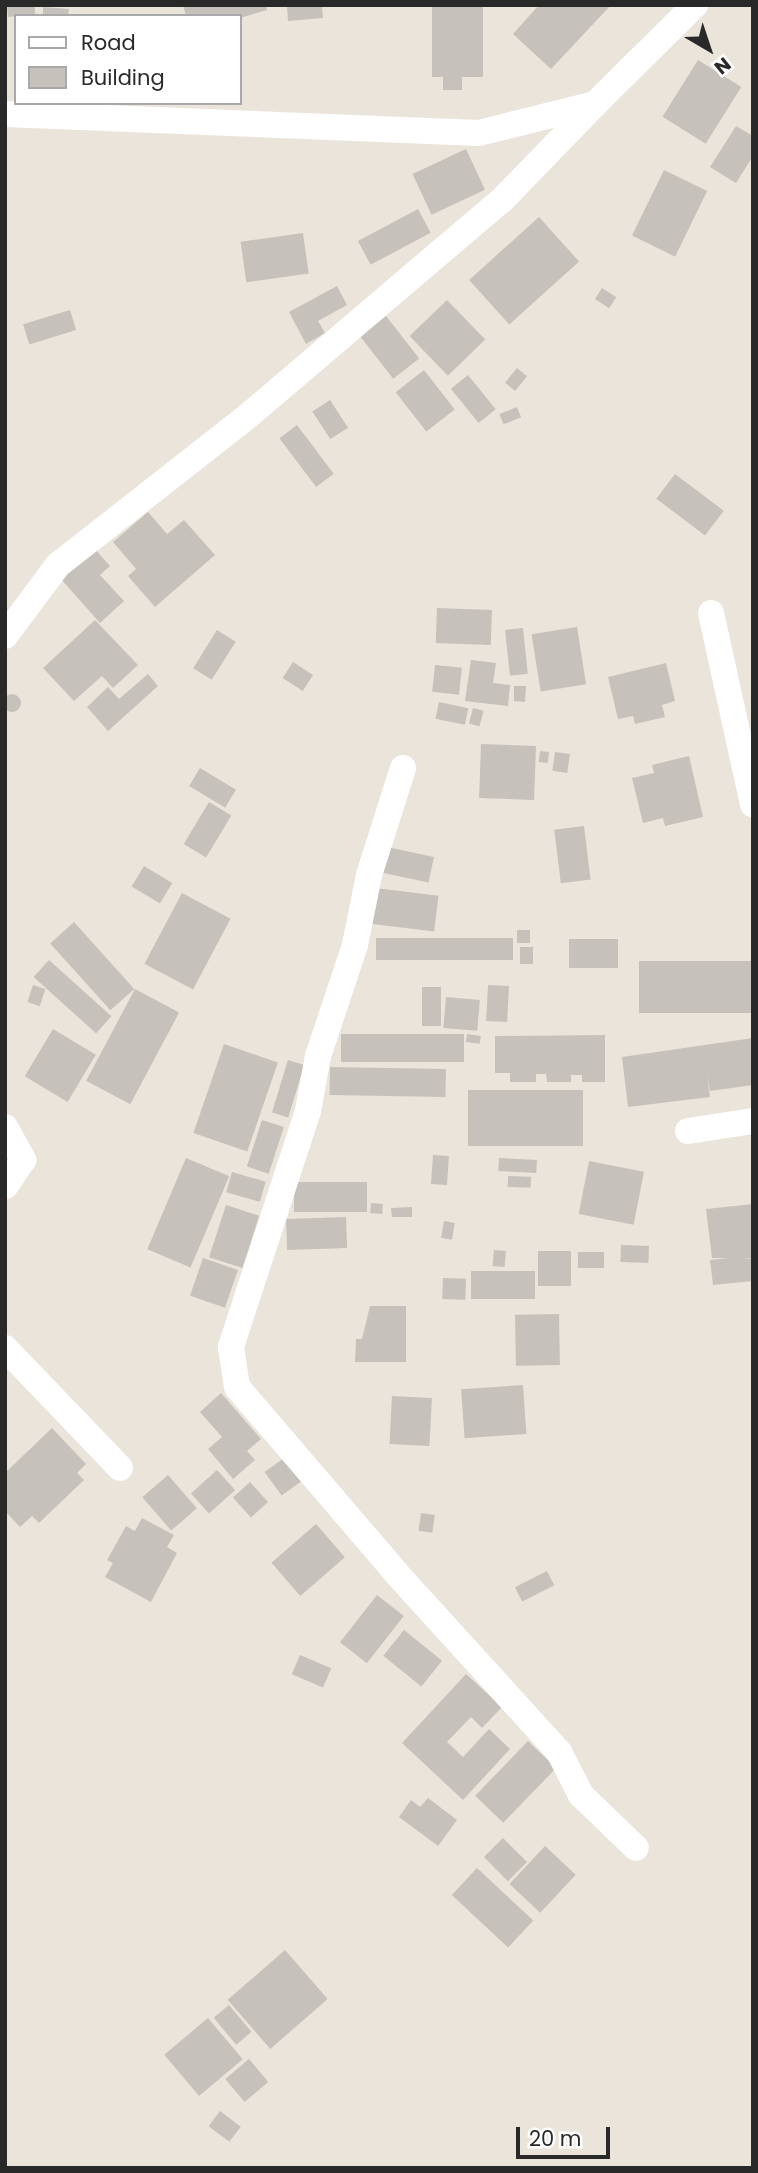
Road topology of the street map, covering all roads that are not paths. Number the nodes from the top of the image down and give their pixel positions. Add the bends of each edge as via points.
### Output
1 (695, 5) edge
2 (595, 104) junction
3 (5, 114) edge
4 (711, 613) dead end
5 (5, 636) edge
6 (403, 768) dead end
7 (753, 804) edge
8 (753, 1121) edge
9 (5, 1127) edge
10 (688, 1131) dead end
11 (5, 1187) edge
12 (5, 1348) edge
13 (120, 1468) dead end
14 (636, 1847) dead end

1 - 2 street
2 - 3 street via 479,133
2 - 5 street via 502,200 249,415 58,565
4 - 7 street
6 - 14 street via 369,875 351,958 318,1056 308,1111 231,1348 237,1387 397,1574 559,1752 581,1794
8 - 10 street
9 - 11 street via 23,1160
12 - 13 street

